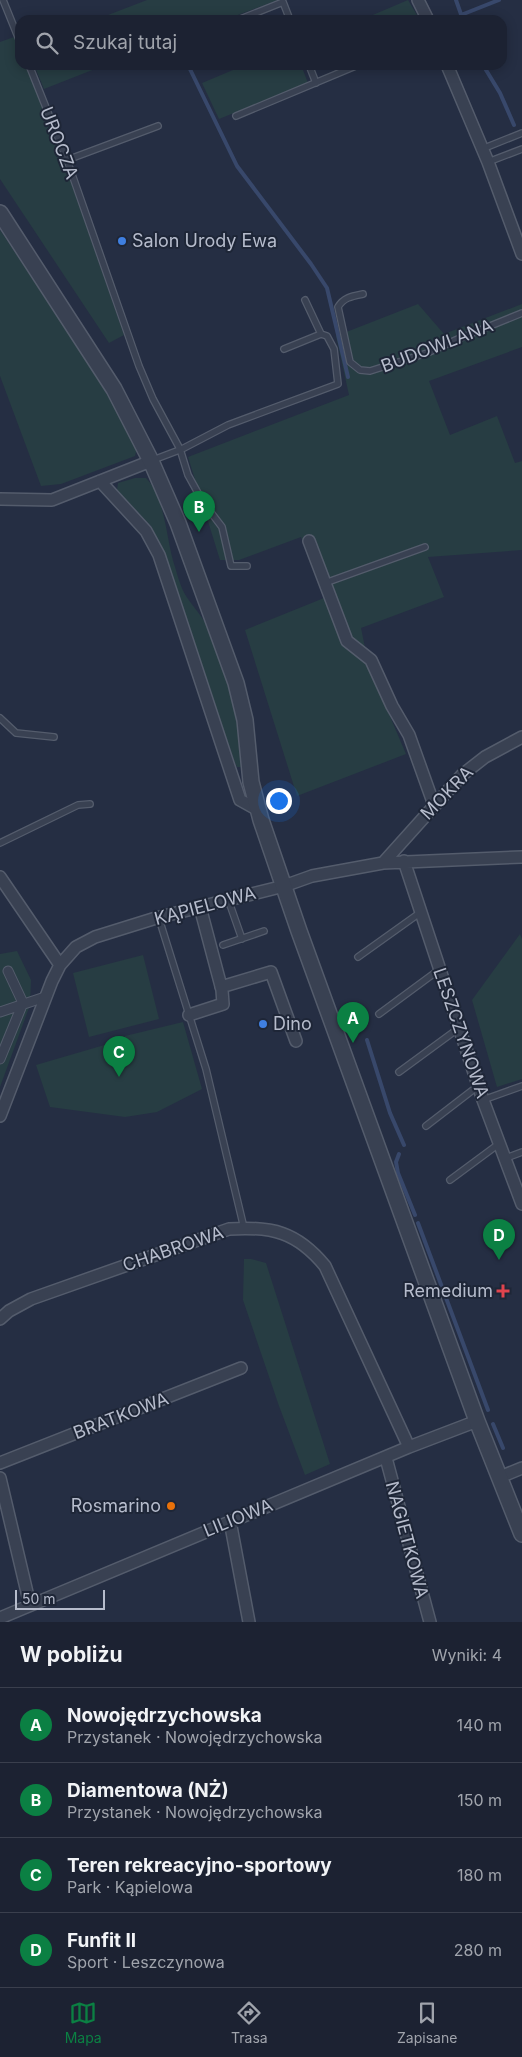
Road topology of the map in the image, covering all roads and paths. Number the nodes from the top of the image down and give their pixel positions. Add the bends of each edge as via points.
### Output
1 (3, 0) edge
2 (418, 0) edge
3 (6, 8) junction
4 (0, 11) edge
5 (250, 15) edge
6 (288, 15) edge
7 (426, 15) edge
8 (15, 30) edge
9 (31, 70) edge
10 (310, 70) edge
11 (346, 70) edge
12 (449, 70) edge
13 (316, 83) junction
14 (236, 116) dead end
15 (158, 126) dead end
16 (522, 133) edge
17 (482, 149) junction
18 (522, 149) edge
19 (67, 160) junction
20 (488, 162) junction
21 (0, 213) edge
22 (522, 254) edge
23 (363, 294) dead end
24 (305, 300) dead end
25 (522, 313) edge
26 (321, 334) junction
27 (284, 349) dead end
28 (180, 449) junction
29 (151, 461) junction
30 (100, 481) junction
31 (0, 498) edge
32 (309, 541) dead end
33 (425, 547) dead end
34 (247, 566) dead end
35 (325, 583) junction
36 (0, 718) edge
37 (54, 737) dead end
38 (522, 738) edge
39 (90, 804) dead end
40 (434, 805) junction
41 (258, 810) junction
42 (0, 842) edge
43 (522, 857) edge
44 (404, 861) junction
45 (383, 863) junction
46 (0, 877) edge
47 (284, 886) junction
48 (228, 899) junction
49 (200, 907) junction
50 (420, 912) junction
51 (156, 918) junction
52 (264, 931) dead end
53 (242, 939) junction
54 (222, 946) dead end
55 (358, 957) dead end
56 (60, 965) junction
57 (440, 969) junction
58 (8, 971) dead end
59 (221, 987) junction
60 (45, 997) junction
61 (23, 1003) junction
62 (0, 1012) edge
63 (379, 1014) dead end
64 (189, 1015) junction
65 (459, 1028) junction
66 (296, 1041) dead end
67 (0, 1059) edge
68 (399, 1072) dead end
69 (478, 1086) junction
70 (522, 1086) edge
71 (483, 1100) junction
72 (1, 1110) edge
73 (426, 1126) dead end
74 (500, 1143) junction
75 (522, 1152) edge
76 (506, 1158) junction
77 (450, 1180) dead end
78 (522, 1204) edge
79 (244, 1228) junction
80 (0, 1319) edge
81 (242, 1368) dead end
82 (478, 1421) junction
83 (409, 1447) junction
84 (386, 1458) junction
85 (0, 1463) edge
86 (522, 1468) edge
87 (500, 1477) junction
88 (0, 1478) edge
89 (230, 1521) junction
90 (522, 1534) edge
91 (30, 1605) junction
92 (0, 1618) edge
93 (249, 1622) edge
94 (430, 1622) edge

1 - 3 lane
2 - 7 street
3 - 4 lane
3 - 8 lane
5 - 6 lane via 283,2
9 - 19 lane, UROCZA
10 - 13 lane
11 - 13 lane
12 - 17 street
13 - 14 lane
15 - 19 lane
16 - 17 lane
17 - 20 street
18 - 20 lane
19 - 28 lane, UROCZA via 139,366
20 - 22 street
21 - 29 street via 98,364
23 - 25 lane, BUDOWLANA via 348,297 338,307 350,362 360,370 370,371 406,361
24 - 26 lane
26 - 27 lane
26 - 28 lane via 327,336 334,349 338,384 228,425
28 - 29 lane
28 - 34 lane, UROCZA via 188,475 222,527 230,566
29 - 30 street
29 - 41 street via 194,565 236,682
30 - 31 street via 52,500
30 - 41 street via 146,531 159,555 240,800
32 - 35 street
33 - 35 lane
35 - 40 street via 347,641 371,660 409,736
36 - 37 lane via 16,733
38 - 40 street, MOKRA via 485,757 465,772
39 - 42 lane via 78,805
40 - 45 street, MOKRA
41 - 47 street
43 - 44 street, KĄPIELOWA
44 - 45 street, KĄPIELOWA
44 - 50 street, LESZCZYNOWA
45 - 47 street, KĄPIELOWA via 322,874
46 - 56 street
47 - 48 street, KĄPIELOWA
47 - 82 street
48 - 49 street, KĄPIELOWA
48 - 53 lane
49 - 51 street, KĄPIELOWA
49 - 59 street
50 - 55 lane
50 - 57 street, LESZCZYNOWA
51 - 56 street, KĄPIELOWA via 95,937 76,948
51 - 64 lane
52 - 53 lane
53 - 54 lane
56 - 60 street, KĄPIELOWA
57 - 63 lane
57 - 65 street, LESZCZYNOWA
58 - 61 street
59 - 64 street via 223,1004
59 - 66 street via 271,972
60 - 61 street
60 - 72 street, KĄPIELOWA
61 - 62 street
61 - 67 street
64 - 79 lane via 208,1077
65 - 68 lane
65 - 69 street, LESZCZYNOWA
69 - 71 street, LESZCZYNOWA
69 - 73 lane
70 - 71 lane
71 - 74 street, LESZCZYNOWA
74 - 76 street, LESZCZYNOWA
74 - 77 lane
75 - 76 lane
76 - 78 street, LESZCZYNOWA
79 - 80 street, CHABROWA via 229,1229 31,1299
79 - 83 street, CHABROWA via 274,1230 296,1239 313,1251 325,1266
81 - 85 street, BRATKOWA
82 - 83 street, LILIOWA
82 - 87 street
83 - 84 street, LILIOWA
84 - 89 street, LILIOWA
84 - 94 street, NAGIETKOWA
86 - 87 street
87 - 90 street
88 - 91 street
89 - 91 street, LILIOWA
89 - 93 street
91 - 92 street, LILIOWA

